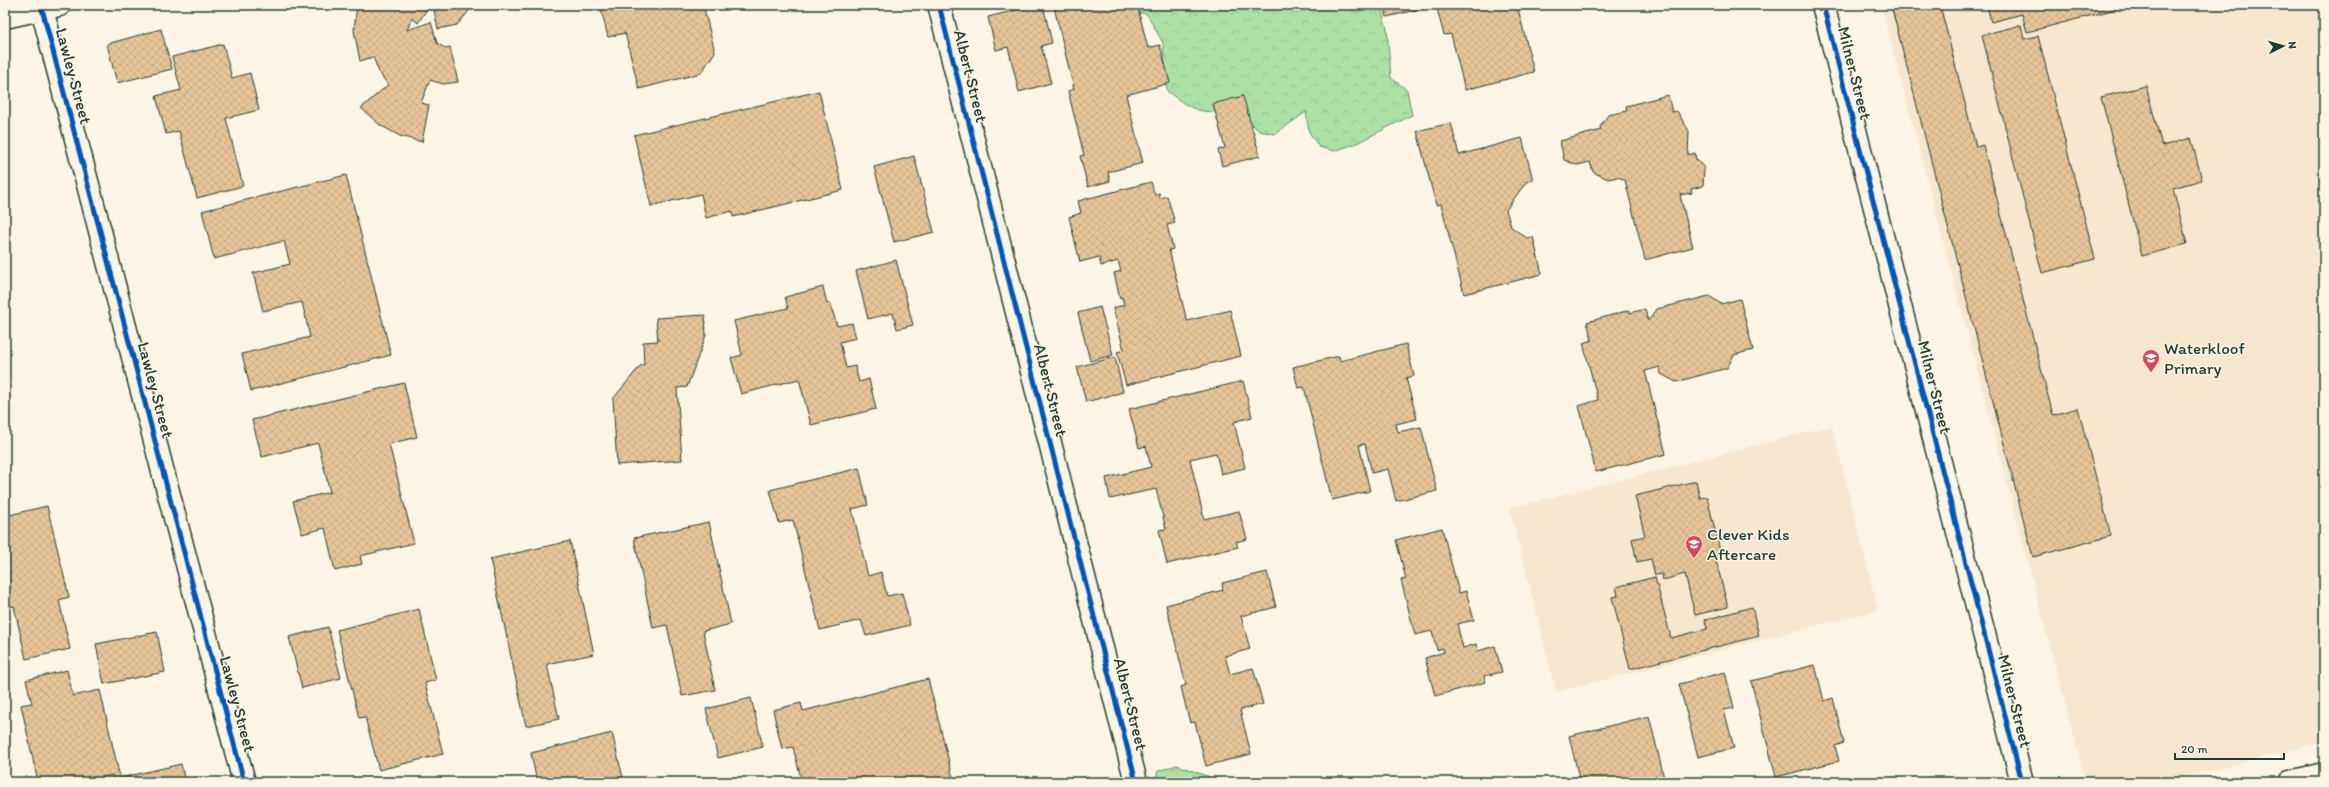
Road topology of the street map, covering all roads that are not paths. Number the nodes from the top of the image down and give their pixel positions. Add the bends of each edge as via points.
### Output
1 (939, 5) edge
2 (1823, 5) edge
3 (48, 6) edge
4 (5, 17) edge
5 (2324, 774) edge
6 (2020, 780) edge
7 (244, 782) edge
8 (1136, 782) edge
9 (2290, 782) edge

1 - 8 street, Albert Street
2 - 6 street, Milner Street
3 - 4 street
3 - 7 street, Lawley Street
5 - 9 street

